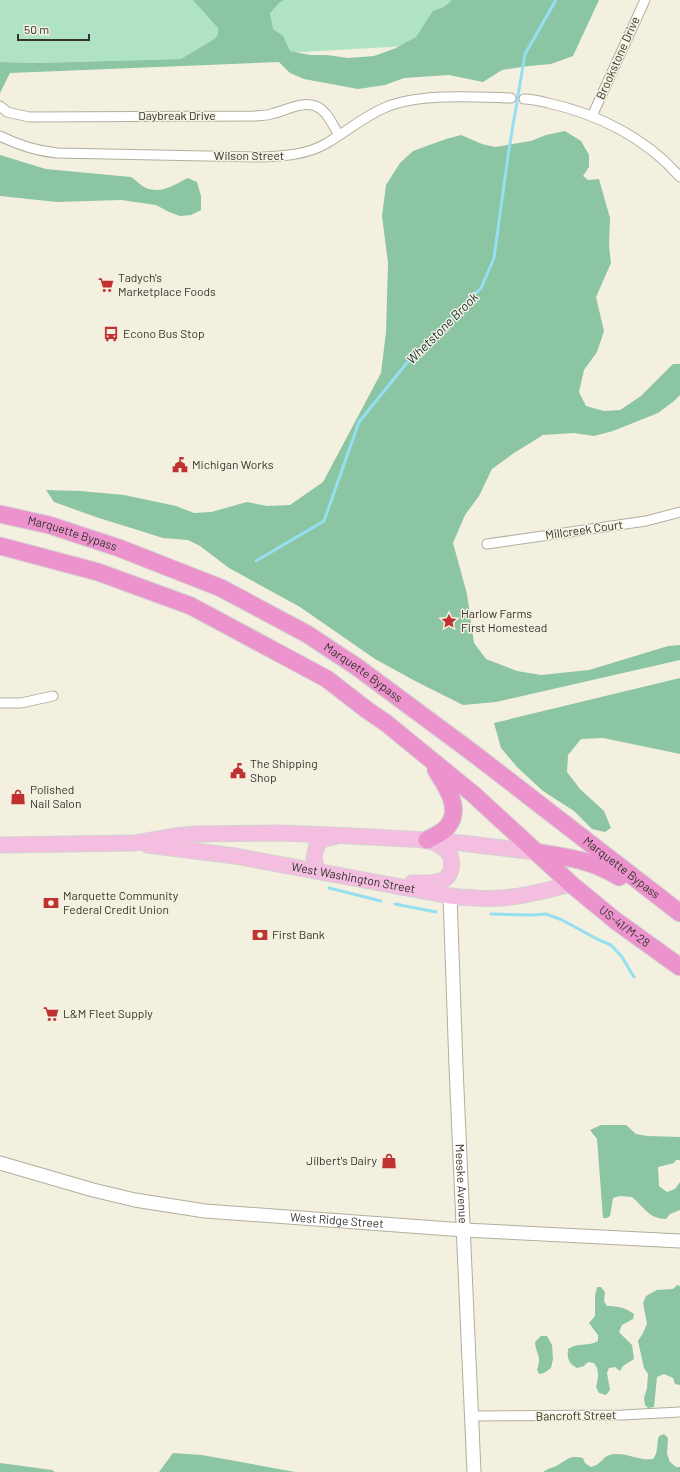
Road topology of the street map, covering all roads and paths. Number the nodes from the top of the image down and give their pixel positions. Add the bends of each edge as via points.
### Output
1 (645, 0) edge
2 (511, 98) dead end
3 (524, 99) dead end
4 (0, 106) edge
5 (592, 116) junction
6 (0, 136) edge
7 (339, 136) junction
8 (680, 177) edge
9 (680, 512) edge
10 (0, 514) edge
11 (487, 544) dead end
12 (0, 546) edge
13 (53, 696) dead end
14 (0, 703) edge
15 (430, 760) junction
16 (343, 835) junction
17 (427, 840) junction
18 (134, 843) junction
19 (0, 845) edge
20 (536, 852) junction
21 (317, 871) junction
22 (572, 884) junction
23 (391, 885) junction
24 (450, 896) junction
25 (680, 915) edge
26 (680, 967) edge
27 (0, 1163) edge
28 (464, 1230) junction
29 (680, 1241) edge
30 (680, 1412) edge
31 (472, 1416) junction
32 (474, 1472) edge

1 - 5 street, Brookstone Drive
2 - 7 street, Wilson Street via 418,99 399,102 371,114
3 - 5 street via 558,105
4 - 7 street, Daybreak Drive via 7,112 29,117 255,116 304,104 320,108
5 - 8 street via 624,131 651,150
6 - 7 street, Wilson Street via 41,151 57,153 262,157 289,156 312,150
9 - 11 street, Millcreek Court via 646,521
10 - 25 highway, Marquette Bypass via 63,529 214,585 307,634 425,717
12 - 15 highway via 98,572 191,606 327,679
13 - 14 street via 21,703
15 - 17 highway via 447,787 453,809 448,826
15 - 20 highway via 473,794
16 - 17 main road, West Washington Street
16 - 18 main road, West Washington Street via 203,834
16 - 21 main road via 324,839 317,844 314,857
17 - 20 main road, West Washington Street
17 - 23 main road via 448,851 452,862 448,876 438,881
18 - 19 main road, West Washington Street
18 - 21 main road, West Washington Street via 235,856
20 - 22 highway
20 - 25 highway via 566,856 607,869
21 - 23 main road, West Washington Street
22 - 24 main road, West Washington Street via 510,897 480,899
22 - 26 highway, US-41/M-28 via 616,922
23 - 24 main road, West Washington Street
24 - 28 street, Meeske Avenue
27 - 28 street, West Ridge Street via 134,1200 205,1211
28 - 29 street, West Ridge Street
28 - 31 street, Meeske Avenue
30 - 31 street, Bancroft Street
31 - 32 street, Meeske Avenue

